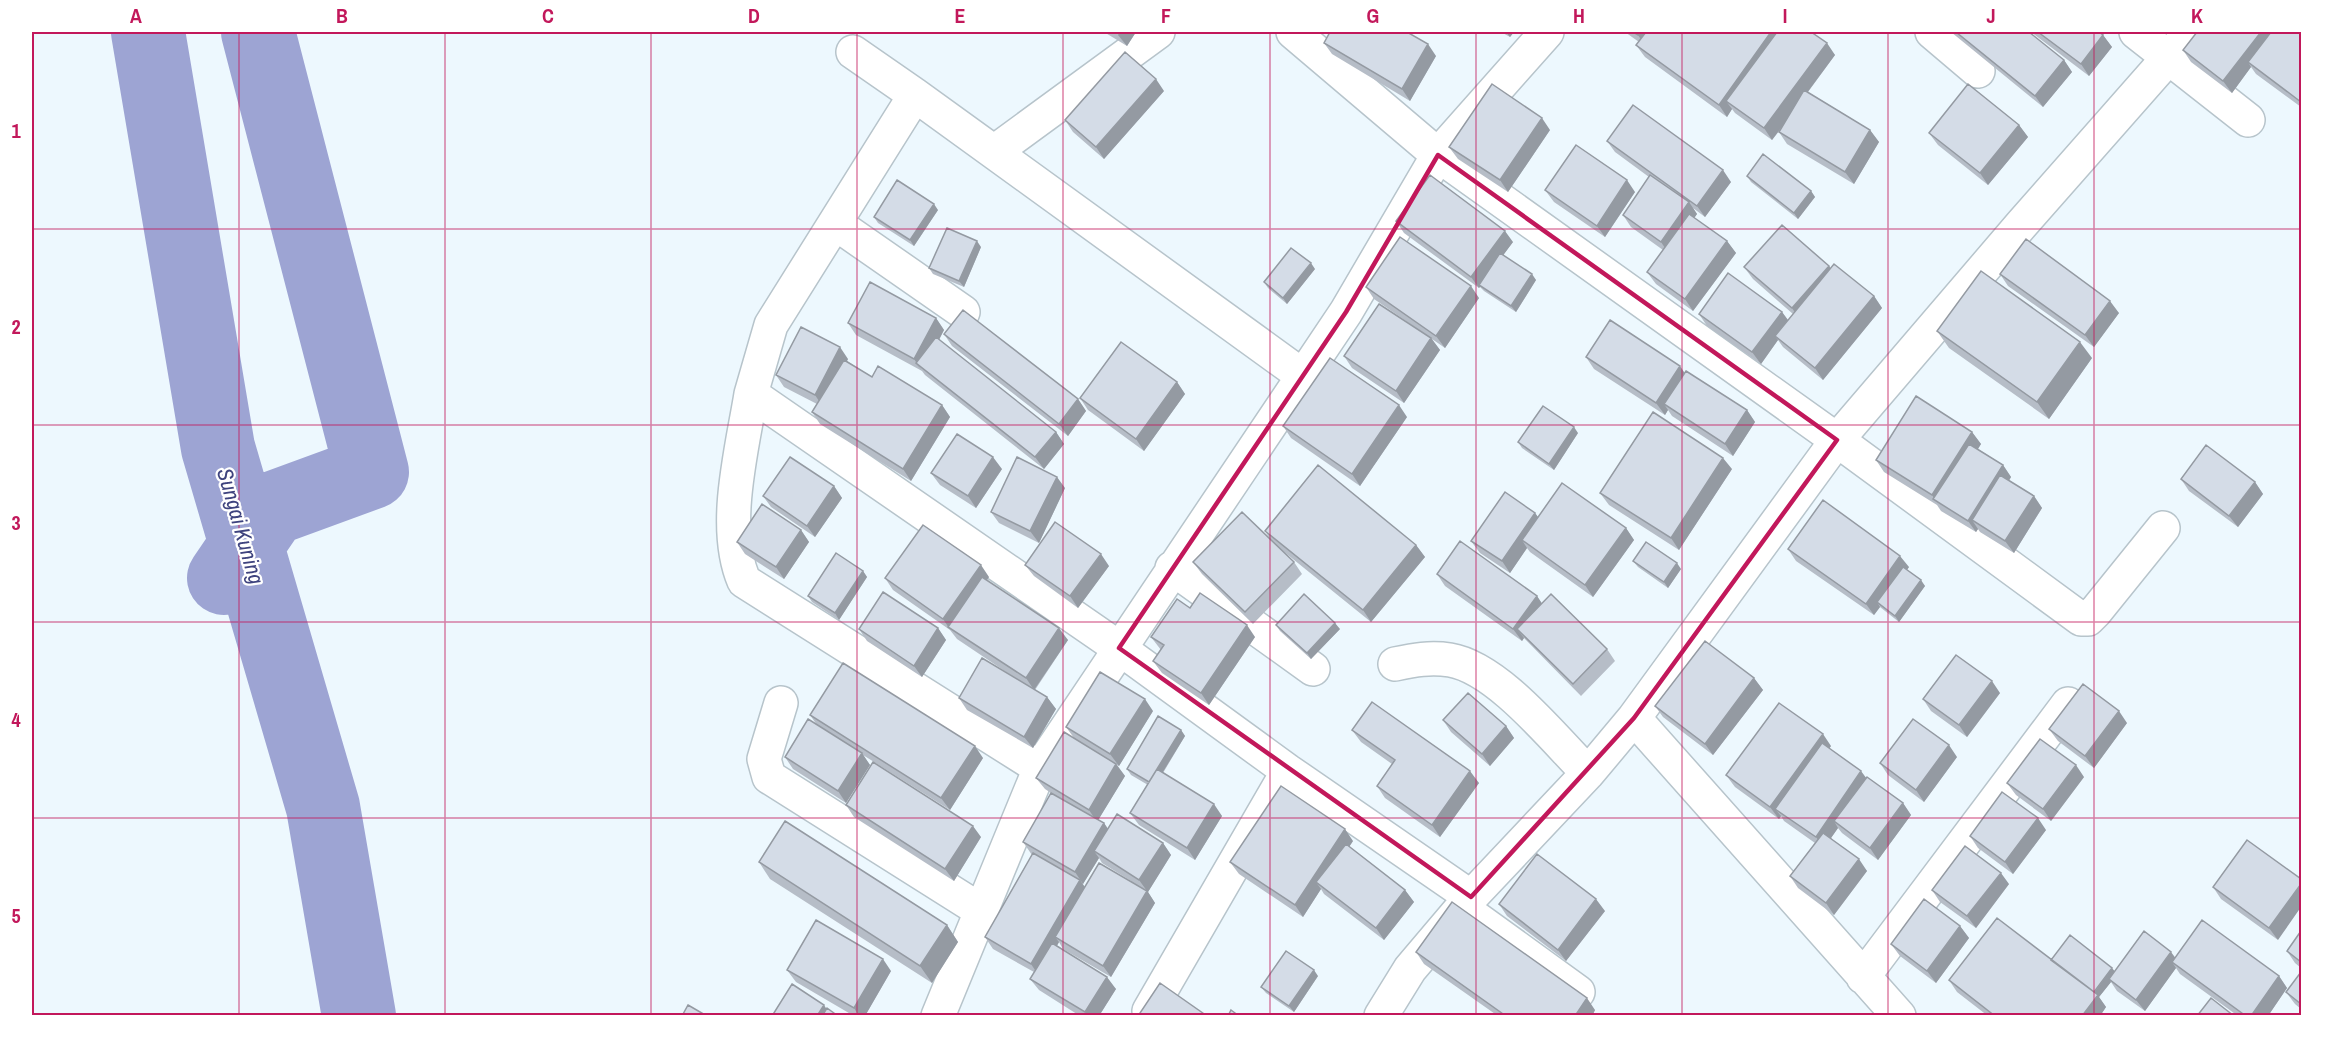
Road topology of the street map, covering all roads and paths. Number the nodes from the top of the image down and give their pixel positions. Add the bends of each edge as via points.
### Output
1 (1158, 32) edge
2 (1293, 32) edge
3 (1546, 32) edge
4 (1932, 32) edge
5 (2136, 32) edge
6 (2191, 32) edge
7 (853, 52) dead end
8 (2168, 58) junction
9 (1978, 71) edge
10 (915, 95) junction
11 (2248, 120) dead end
12 (994, 152) junction
13 (1438, 155) junction
14 (835, 223) junction
15 (963, 312) edge
16 (1303, 376) junction
17 (751, 394) junction
18 (1837, 440) junction
19 (2163, 528) dead end
20 (1172, 568) junction
21 (1119, 648) junction
22 (1395, 664) dead end
23 (1313, 669) dead end
24 (781, 703) dead end
25 (2068, 704) edge
26 (1634, 718) junction
27 (1040, 768) junction
28 (1287, 771) junction
29 (1588, 773) junction
30 (1466, 903) junction
31 (980, 910) junction
32 (1863, 976) junction
33 (1578, 992) edge
34 (1149, 1011) edge
35 (938, 1016) edge
36 (1381, 1016) edge
37 (1899, 1016) edge

1 - 12 street
2 - 13 street
3 - 13 street
4 - 9 street
5 - 8 street
6 - 8 street
7 - 10 street
8 - 11 street
8 - 18 street
10 - 12 street
10 - 14 street
12 - 16 street
13 - 16 street via 1346,312
13 - 18 street
14 - 15 street
14 - 17 street via 771,325
16 - 20 street
17 - 21 street
17 - 27 street via 732,508 738,568 744,581
18 - 19 street via 2081,619 2088,619 2096,611
18 - 26 street
20 - 21 street
20 - 23 street
21 - 27 street
21 - 28 street
22 - 29 street via 1425,658 1452,661 1479,671 1506,690
24 - 31 street via 764,759 770,777
25 - 32 street
26 - 29 street
26 - 32 street
27 - 31 street
28 - 30 street
28 - 34 street
29 - 30 street
30 - 33 street
30 - 36 street via 1410,969
31 - 35 street
32 - 37 street

